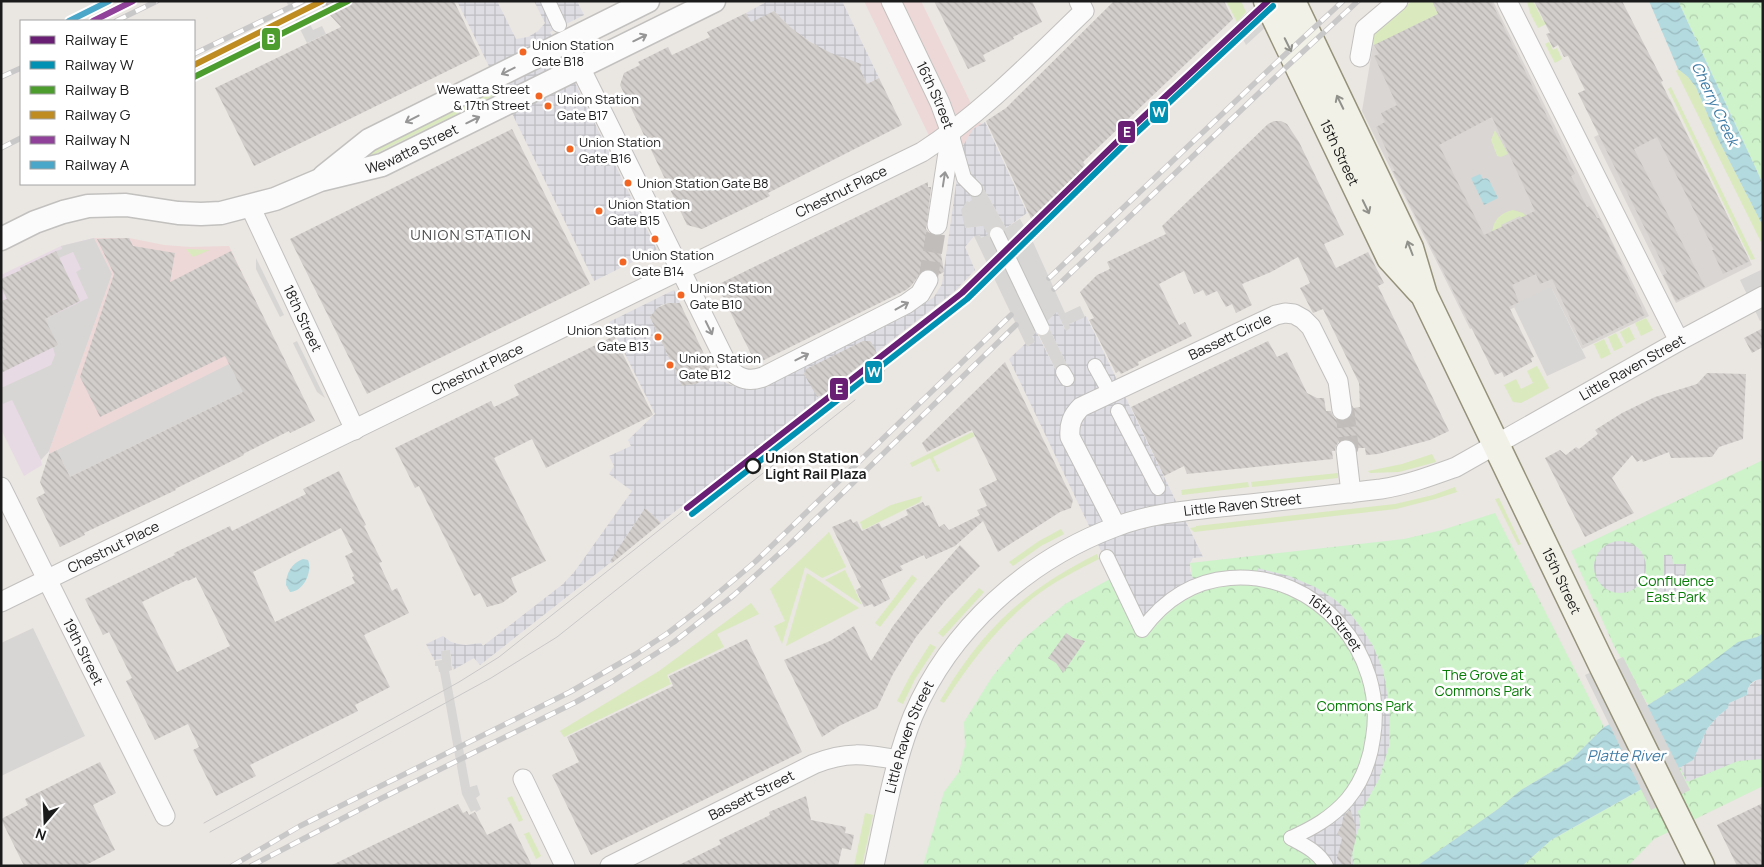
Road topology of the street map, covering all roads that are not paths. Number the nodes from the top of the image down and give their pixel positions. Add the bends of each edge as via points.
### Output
1 (548, 1) edge
2 (648, 1) edge
3 (714, 1) edge
4 (890, 1) edge
5 (1079, 1) edge
6 (1266, 1) edge
7 (1292, 1) edge
8 (1398, 1) edge
9 (1507, 1) edge
10 (564, 33) junction
11 (1360, 57) dead end
12 (580, 67) junction
13 (951, 133) junction
14 (320, 180) junction
15 (975, 189) dead end
16 (250, 206) junction
17 (937, 225) tunnel mouth
18 (997, 234) dead end
19 (1, 238) edge
20 (680, 270) junction
21 (924, 287) tunnel mouth
22 (1424, 295) junction
23 (1757, 299) edge
24 (1042, 328) dead end
25 (1679, 341) junction
26 (1095, 366) dead end
27 (1105, 384) dead end
28 (1118, 410) dead end
29 (1342, 410) tunnel mouth
30 (355, 430) junction
31 (1496, 445) junction
32 (1346, 450) tunnel mouth
33 (1, 487) edge
34 (1158, 488) dead end
35 (1351, 493) junction
36 (1116, 526) junction
37 (1107, 557) dead end
38 (46, 580) junction
39 (1, 602) edge
40 (898, 760) junction
41 (523, 779) dead end
42 (165, 816) dead end
43 (565, 866) edge
44 (610, 866) edge
45 (874, 866) edge
46 (1326, 866) edge
47 (1701, 866) edge

1 - 10 street
2 - 10 street, Wewatta Street
12 -> 3 street, Wewatta Street
4 - 13 street, 16th Street via 940,103
5 - 13 street, Chestnut Place via 1084,11
6 -> 22 main road, 15th Street via 1390,258
22 -> 7 main road, 15th Street via 1410,248
8 - 11 street via 1365,29
9 - 25 street
10 - 12 street
10 -> 14 street, Wewatta Street via 369,140
14 -> 12 street, Wewatta Street via 382,165
12 - 20 street
13 - 15 street, 16th Street via 964,178
17 -> 13 street
13 - 20 street, Chestnut Place via 922,152
14 - 16 street, Wewatta Street
16 - 19 street, Wewatta Street via 201,214 126,206 88,206 35,222
16 - 30 street, 18th Street
18 - 24 street, bridge
20 -> 21 street via 729,368 744,379 758,379 889,313
20 - 30 street, Chestnut Place
22 - 31 main road, 15th Street
23 - 25 street, Little Raven Street
25 - 31 street, Little Raven Street
26 - 27 street
28 - 34 street
29 - 36 street, Bassett Circle via 1338,381 1311,327 1299,316 1285,313 1081,406 1071,421 1070,438
30 - 38 street, Chestnut Place
31 - 35 street, Little Raven Street via 1456,467 1409,484
31 - 47 main road, 15th Street
32 - 35 street
33 - 38 street, 19th Street
35 - 36 street, Little Raven Street via 1195,510
36 - 40 street, Little Raven Street via 1054,556 1030,572 974,621 939,668 914,715
37 - 46 street, 16th Street via 1142,630 1154,614 1183,591 1203,582 1247,577 1292,587 1323,607 1343,628 1359,652 1367,672 1375,708 1375,726 1370,758 1353,792 1330,817 1291,838 1307,846
38 - 39 street, Chestnut Place
38 - 42 street, 19th Street
40 - 44 street, Bassett Street via 854,754 834,756
40 - 45 street, Little Raven Street
41 - 43 street

